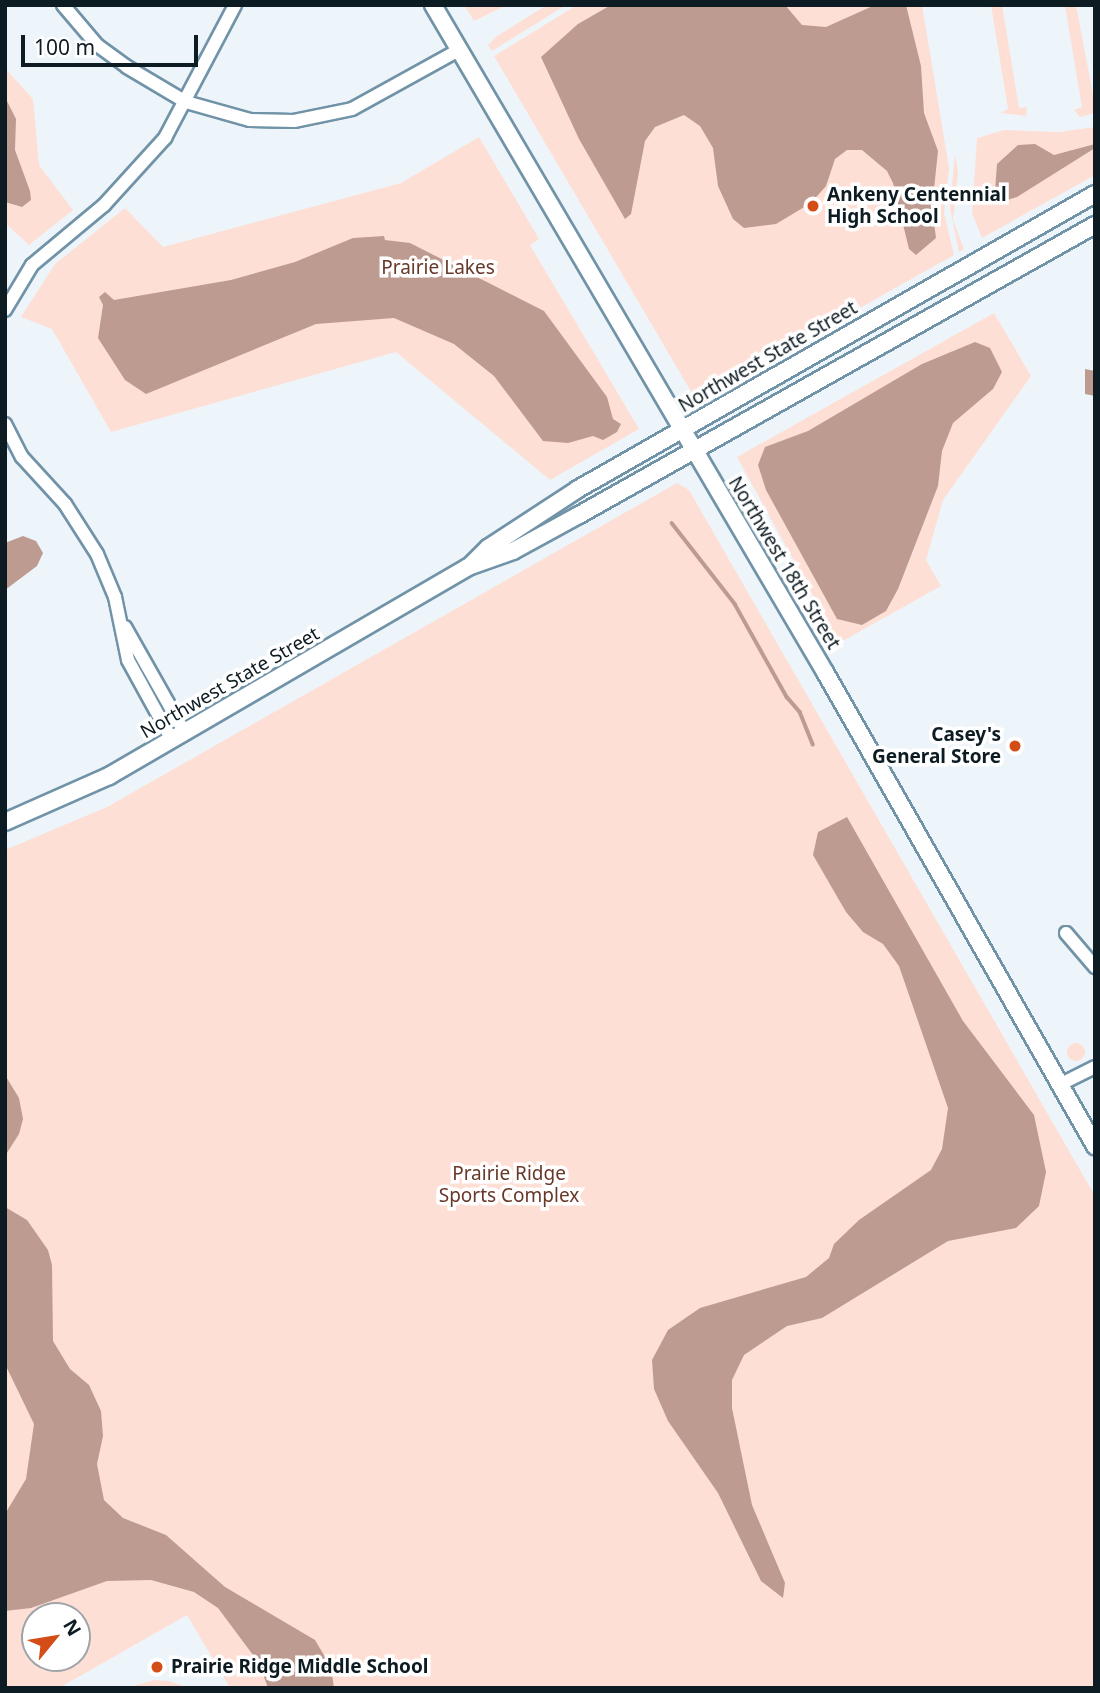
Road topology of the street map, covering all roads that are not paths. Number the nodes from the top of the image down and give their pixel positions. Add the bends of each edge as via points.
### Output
1 (63, 5) edge
2 (235, 5) edge
3 (432, 5) edge
4 (459, 50) junction
5 (186, 102) junction
6 (1095, 194) edge
7 (1095, 225) edge
8 (6, 307) edge
9 (5, 424) edge
10 (681, 430) junction
11 (8, 439) edge
12 (693, 450) junction
13 (468, 567) junction
14 (178, 737) junction
15 (5, 822) edge
16 (1066, 933) dead end
17 (1095, 967) edge
18 (1095, 1067) edge
19 (1059, 1085) junction
20 (1095, 1146) edge

1 - 5 street via 98,46
2 - 5 street
3 - 4 main road, Northwest 18th Street
4 - 5 street via 372,101 333,115 294,121 250,120
4 - 10 main road, Northwest 18th Street
5 - 8 street via 140,169 44,253
6 - 10 main road, Northwest State Street
7 - 12 main road, Northwest State Street
9 - 11 street
10 - 12 main road, Northwest 18th Street
10 - 13 main road, Northwest State Street via 555,504 488,548
11 - 14 street via 87,536 107,574 123,624 128,660
12 - 13 main road, Northwest State Street via 513,551
12 - 19 main road, Northwest 18th Street
13 - 14 main road, Northwest State Street
14 - 15 main road, Northwest State Street via 78,792
16 - 17 street
18 - 19 street
19 - 20 main road, Northwest 18th Street

